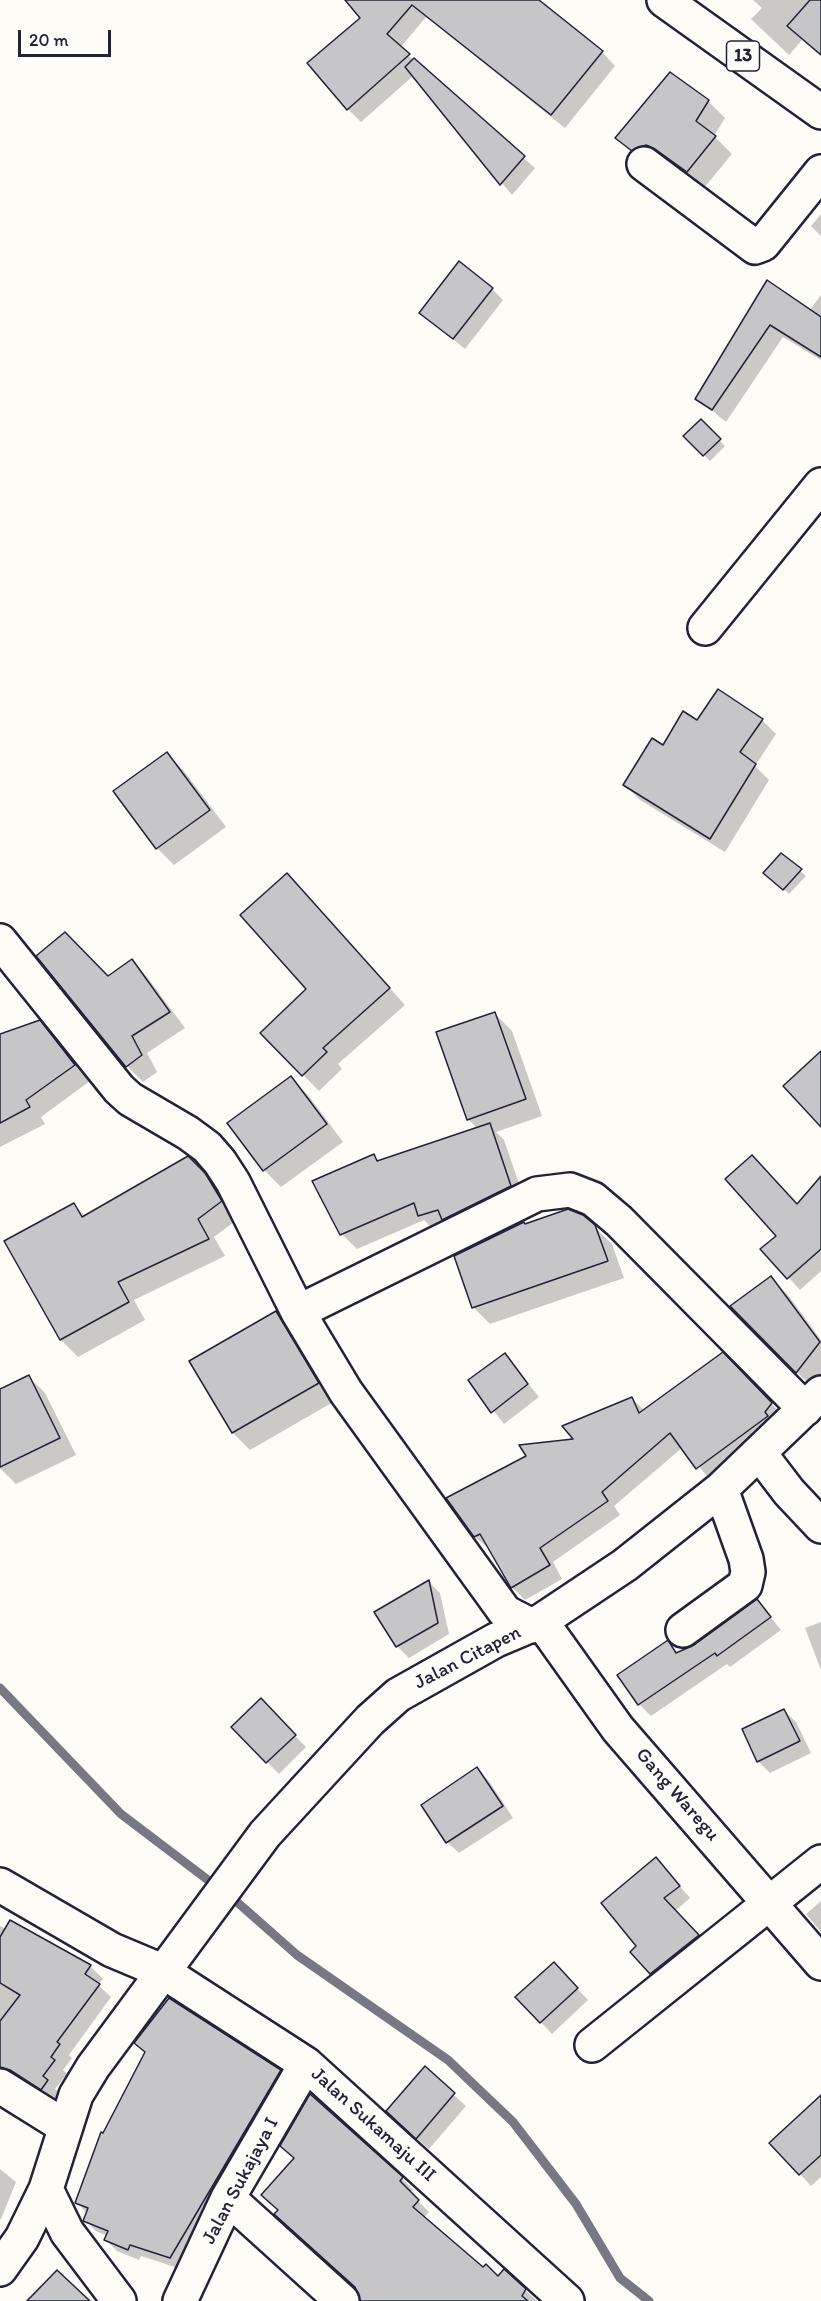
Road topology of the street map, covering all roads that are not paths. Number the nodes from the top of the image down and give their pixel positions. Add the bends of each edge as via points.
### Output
1 (664, 0) edge
2 (821, 112) edge
3 (644, 164) dead end
4 (821, 172) edge
5 (821, 485) edge
6 (705, 628) dead end
7 (0, 941) edge
8 (298, 1312) junction
9 (813, 1401) edge
10 (760, 1454) junction
11 (721, 1489) junction
12 (821, 1526) edge
13 (537, 1624) junction
14 (683, 1630) dead end
15 (821, 1862) edge
16 (0, 1886) edge
17 (770, 1901) junction
18 (821, 1963) edge
19 (162, 1971) junction
20 (592, 2045) dead end
21 (306, 2064) junction
22 (0, 2086) edge
23 (64, 2126) junction
24 (46, 2189) junction
25 (228, 2198) junction
26 (0, 2270) edge
27 (119, 2301) edge
28 (180, 2301) edge
29 (342, 2301) edge
30 (567, 2301) edge

1 - 2 main road, 13
3 - 4 main road via 755,247 763,244
5 - 6 main road
7 - 8 main road via 119,1089 188,1132 220,1162
8 - 9 main road via 537,1194 570,1190 593,1198
8 - 13 main road via 346,1392 505,1612
9 - 10 main road, Jalan Citapen
10 - 11 main road, Jalan Citapen
10 - 12 main road
11 - 13 main road, Jalan Citapen via 625,1565
11 - 14 main road via 746,1558 745,1585
13 - 17 main road, Gang Waregu via 618,1729
13 - 19 main road, Jalan Citapen via 487,1646 398,1695 381,1709 266,1834
15 - 17 main road
16 - 19 main road, Jalan Sukamaju III via 112,1950
17 - 18 main road, Gang Waregu
17 - 20 main road
19 - 21 main road, Jalan Sukamaju III
19 - 23 main road, Jalan Citapen via 93,2067
21 - 25 main road, Jalan Sukajaya I
21 - 30 main road, Jalan Sukamaju III
22 - 23 main road
23 - 24 main road, Jalan Citapen
24 - 26 main road, Jalan Citapen via 22,2238
24 - 27 main road via 67,2232
25 - 28 main road, Jalan Sukajaya I
25 - 29 main road

